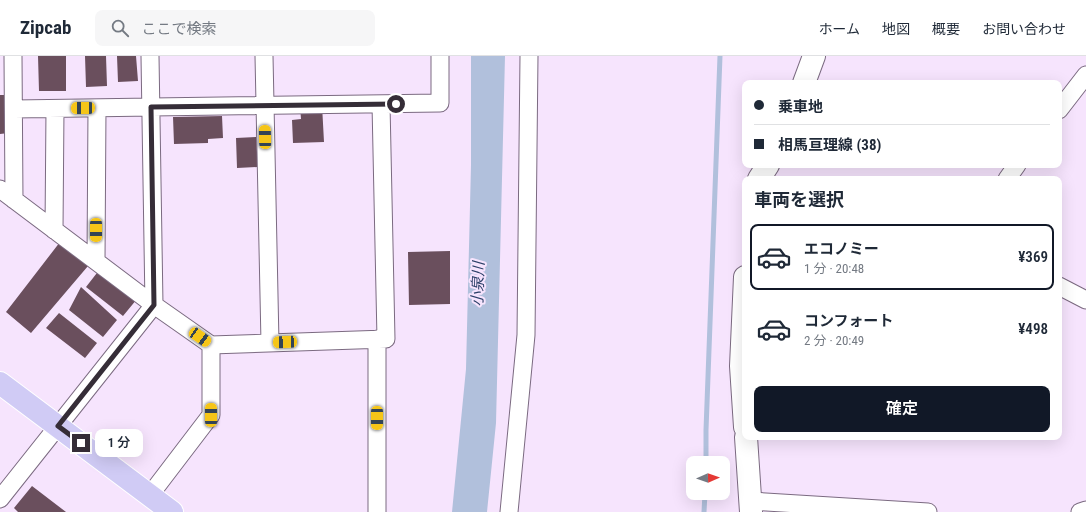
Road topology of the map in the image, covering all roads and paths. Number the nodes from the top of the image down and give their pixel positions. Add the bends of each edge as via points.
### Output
1 (14, 56) edge
2 (150, 56) edge
3 (264, 56) edge
4 (440, 56) edge
5 (529, 56) edge
6 (814, 56) edge
7 (1086, 75) edge
8 (805, 80) edge
9 (381, 104) junction
10 (264, 105) junction
11 (1062, 106) edge
12 (151, 107) junction
13 (97, 108) junction
14 (14, 109) junction
15 (55, 109) junction
16 (0, 189) edge
17 (14, 200) junction
18 (54, 230) junction
19 (96, 261) junction
20 (1062, 288) edge
21 (1086, 300) edge
22 (154, 305) junction
23 (377, 339) junction
24 (270, 343) junction
25 (212, 345) junction
26 (742, 358) edge
27 (742, 382) edge
28 (0, 383) edge
29 (58, 426) junction
30 (746, 440) edge
31 (150, 495) junction
32 (0, 499) edge
33 (750, 507) edge
34 (1086, 510) edge
35 (172, 512) edge
36 (377, 512) edge
37 (509, 512) edge
38 (928, 512) edge
39 (1080, 512) edge

1 - 14 street
2 - 12 street
3 - 10 street
4 - 9 street via 440,103
5 - 37 street via 526,335
6 - 8 street
7 - 11 street
9 - 10 street
9 - 23 street via 386,339
10 - 12 street
10 - 24 street
12 - 13 street
12 - 22 street
13 - 15 street
13 - 19 street
14 - 15 street
14 - 17 street
15 - 18 street
16 - 17 street
17 - 18 street
18 - 19 street
19 - 22 street
20 - 21 street
22 - 25 street
22 - 29 street
23 - 24 street
23 - 36 street
24 - 25 street
25 - 31 street via 211,415
26 - 27 street
28 - 29 main road
29 - 31 main road
29 - 32 street
30 - 33 street
31 - 35 main road
33 - 38 street
34 - 39 street

